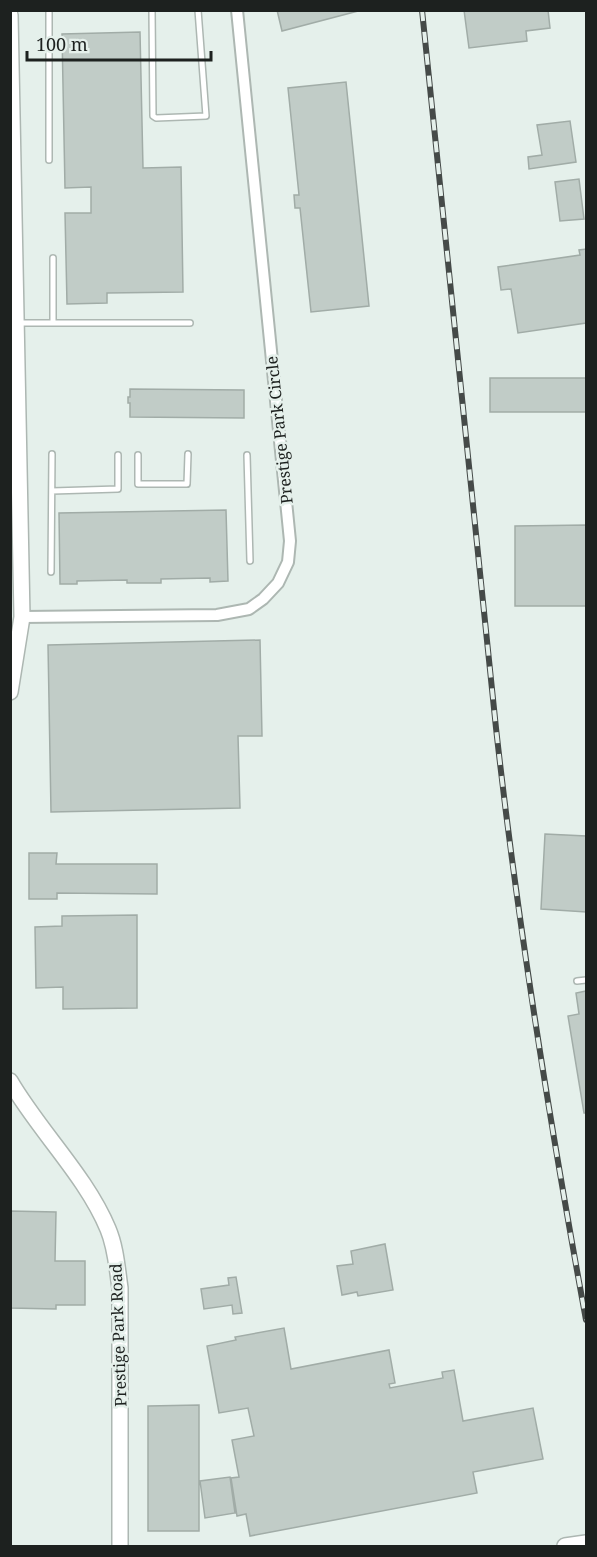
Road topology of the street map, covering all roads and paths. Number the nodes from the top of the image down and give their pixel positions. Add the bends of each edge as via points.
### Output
1 (49, 10) edge
2 (152, 10) edge
3 (198, 10) edge
4 (237, 10) edge
5 (10, 15) edge
6 (49, 160) dead end
7 (53, 258) dead end
8 (53, 322) junction
9 (17, 323) junction
10 (190, 323) dead end
11 (52, 454) dead end
12 (118, 454) dead end
13 (188, 454) dead end
14 (138, 455) dead end
15 (247, 455) dead end
16 (52, 491) junction
17 (250, 561) dead end
18 (51, 572) dead end
19 (22, 617) junction
20 (10, 692) edge
21 (586, 980) edge
22 (577, 981) dead end
23 (10, 1081) edge
24 (586, 1543) edge
25 (120, 1546) edge
26 (565, 1546) edge

1 - 6 lane
2 - 3 lane via 156,118 206,116
4 - 19 street, Prestige Park Circle via 290,541 288,562 278,583 249,609 217,615
5 - 9 street
7 - 8 lane
8 - 9 lane
8 - 10 lane
9 - 19 street
11 - 16 lane
12 - 16 lane via 118,489
13 - 14 lane via 187,484 138,484
15 - 17 lane
16 - 18 lane
19 - 20 street
21 - 22 lane
23 - 25 street, Prestige Park Road via 95,1203 116,1256 120,1295
24 - 26 street

